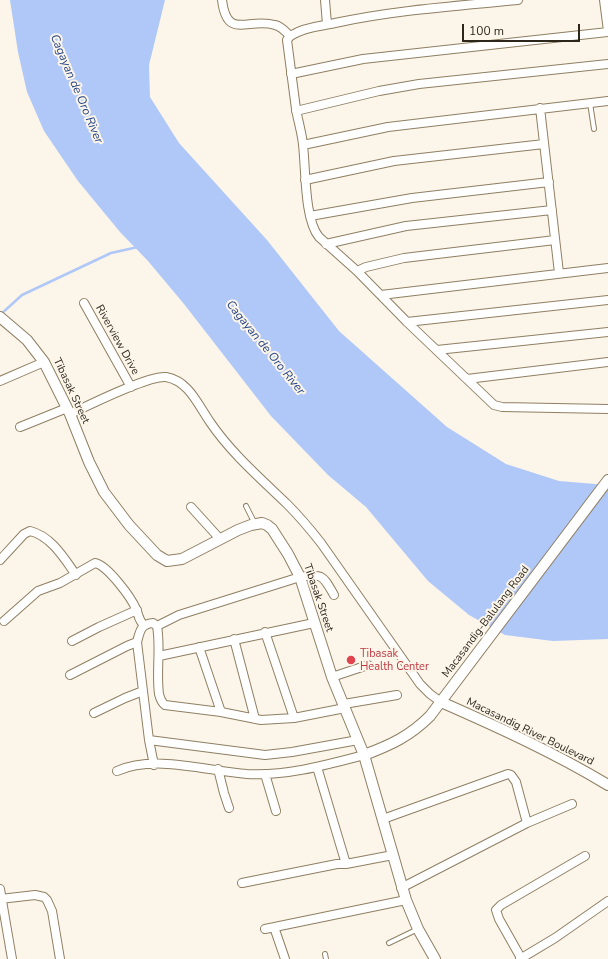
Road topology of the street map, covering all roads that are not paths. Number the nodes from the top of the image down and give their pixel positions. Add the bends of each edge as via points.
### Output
1 (222, 0) edge
2 (325, 0) edge
3 (518, 0) edge
4 (604, 0) edge
5 (454, 3) edge
6 (327, 24) junction
7 (608, 31) edge
8 (290, 36) junction
9 (608, 64) edge
10 (291, 74) junction
11 (608, 101) edge
12 (590, 103) junction
13 (540, 108) junction
14 (296, 111) junction
15 (594, 129) dead end
16 (544, 144) junction
17 (303, 145) junction
18 (305, 180) junction
19 (549, 182) junction
20 (552, 210) junction
21 (310, 216) junction
22 (555, 240) junction
23 (326, 244) junction
24 (608, 268) edge
25 (357, 271) junction
26 (559, 273) junction
27 (381, 295) junction
28 (608, 300) edge
29 (84, 303) dead end
30 (0, 317) edge
31 (407, 322) junction
32 (608, 332) edge
33 (437, 350) junction
34 (44, 362) junction
35 (608, 362) edge
36 (467, 379) junction
37 (0, 381) edge
38 (131, 387) junction
39 (608, 409) edge
40 (68, 411) junction
41 (20, 427) dead end
42 (608, 480) edge
43 (246, 506) dead end
44 (191, 507) dead end
45 (256, 524) junction
46 (220, 539) junction
47 (0, 560) edge
48 (76, 575) junction
49 (300, 577) junction
50 (334, 595) dead end
51 (137, 610) junction
52 (4, 621) dead end
53 (314, 623) junction
54 (144, 625) junction
55 (157, 626) junction
56 (265, 632) junction
57 (234, 639) junction
58 (72, 641) dead end
59 (138, 642) junction
60 (199, 647) junction
61 (159, 656) junction
62 (368, 665) dead end
63 (70, 675) dead end
64 (332, 677) junction
65 (143, 691) junction
66 (397, 695) dead end
67 (441, 702) junction
68 (344, 706) junction
69 (221, 712) junction
70 (94, 713) dead end
71 (294, 718) junction
72 (255, 720) junction
73 (149, 740) junction
74 (358, 740) junction
75 (364, 755) junction
76 (154, 765) junction
77 (317, 767) junction
78 (218, 769) junction
79 (117, 771) dead end
80 (265, 774) junction
81 (608, 785) edge
82 (572, 804) dead end
83 (229, 808) dead end
84 (276, 811) dead end
85 (383, 819) junction
86 (527, 823) junction
87 (393, 855) junction
88 (585, 856) dead end
89 (346, 864) junction
90 (242, 883) dead end
91 (401, 888) junction
92 (0, 889) edge
93 (1, 899) edge
94 (406, 900) junction
95 (608, 901) edge
96 (274, 927) junction
97 (265, 929) dead end
98 (418, 929) junction
99 (389, 943) dead end
100 (12, 959) edge
101 (60, 959) edge
102 (285, 959) edge
103 (434, 959) edge
104 (520, 959) edge

1 - 8 street via 223,11 230,23 276,25
2 - 6 street
3 - 5 street
4 - 7 street
5 - 6 street
6 - 8 street
7 - 10 street via 363,59
8 - 10 street via 287,40
9 - 14 street via 419,84
10 - 14 street
11 - 12 street
12 - 13 street
12 - 15 lane
13 - 16 street
13 - 17 street via 388,127
14 - 17 street
16 - 18 street via 394,161
16 - 19 street
17 - 18 street
18 - 21 street
19 - 20 street
19 - 21 street via 412,198
20 - 22 street
20 - 23 street via 406,226
21 - 23 street via 315,232
22 - 25 street via 404,258
22 - 26 street
23 - 25 street
24 - 26 street
25 - 27 street
26 - 27 street
27 - 31 street
28 - 31 street
29 - 38 street, Riverview Drive
30 - 34 street, Tibasak Street via 27,340
31 - 33 street
32 - 33 street
33 - 36 street
34 - 37 street
34 - 40 street, Tibasak Street
35 - 36 street
36 - 39 street via 494,405 502,407
38 - 40 street
38 - 67 street via 164,377 182,383 222,438 321,543 420,684
40 - 41 street
40 - 46 street, Tibasak Street via 104,492 157,555 167,561 182,559
42 - 67 street, Macasandig-Balulang Road
43 - 45 lane
44 - 46 street
45 - 46 street, Tibasak Street
45 - 49 street, Tibasak Street via 267,524 272,529
47 - 48 street via 24,534 30,531 53,544
48 - 51 street via 95,563 98,564 109,572 129,595
48 - 52 street via 38,591
49 - 50 street via 321,576
49 - 53 street, Tibasak Street
49 - 55 street via 179,615
51 - 54 street
51 - 58 street
53 - 56 street
53 - 64 street, Tibasak Street
54 - 55 street via 153,623
54 - 59 street via 139,630
55 - 61 street
56 - 57 street
56 - 71 street
57 - 60 street
57 - 72 street
59 - 63 street
59 - 65 street
60 - 61 street
60 - 69 street
61 - 69 street via 161,702 165,705
62 - 64 street
64 - 68 street, Tibasak Street
65 - 70 street
65 - 73 street
66 - 68 street
67 - 75 street, Macasandig-Balulang Road via 411,733
67 - 81 street, Macasandig River Boulevard via 545,750
68 - 71 street
68 - 74 street, Tibasak Street
69 - 72 street
71 - 72 street
73 - 74 street via 265,755
73 - 76 street
74 - 75 street, Tibasak Street
75 - 77 street
75 - 85 street, Tibasak Street
76 - 78 street
76 - 79 street via 126,767
77 - 80 street
77 - 89 street
78 - 80 street via 246,774
78 - 83 street
80 - 84 street
82 - 86 street
85 - 86 street via 508,774 516,782
85 - 87 street, Tibasak Street
86 - 91 street
87 - 89 street
87 - 91 street, Tibasak Street
88 - 104 street via 496,910
89 - 90 street
91 - 94 street, Tibasak Street
92 - 93 street
93 - 100 street
93 - 101 street via 35,895 47,900 53,915
94 - 96 street
94 - 98 street, Tibasak Street
95 - 104 street
96 - 97 street
96 - 102 street
98 - 99 lane
98 - 103 street, Tibasak Street

